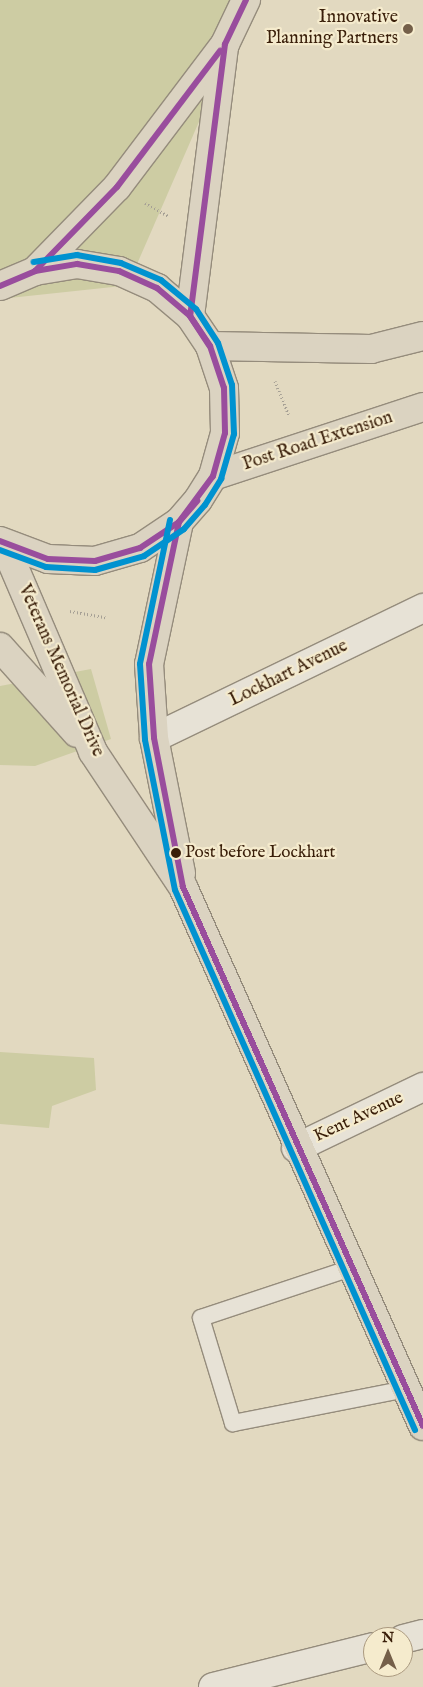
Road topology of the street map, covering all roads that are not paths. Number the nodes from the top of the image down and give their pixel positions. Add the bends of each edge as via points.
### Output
1 (246, 0) edge
2 (225, 44) junction
3 (35, 271) junction
4 (0, 286) edge
5 (190, 316) junction
6 (423, 336) edge
7 (210, 346) junction
8 (423, 407) edge
9 (213, 476) junction
10 (179, 522) junction
11 (2, 542) edge
12 (423, 608) edge
13 (0, 647) edge
14 (154, 738) junction
15 (93, 752) junction
16 (183, 887) junction
17 (423, 1087) edge
18 (296, 1148) junction
19 (354, 1267) junction
20 (407, 1389) junction
21 (423, 1426) edge
22 (363, 1650) edge
23 (213, 1687) edge

1 - 2 main road
2 - 3 main road via 117,187
2 - 5 main road
3 - 4 main road
3 - 5 main road via 77,264 119,271 158,288
5 - 7 main road
6 - 7 main road via 371,349
7 - 9 main road via 224,397 225,433
8 - 9 main road, Post Road Extension
9 - 10 main road
10 - 11 main road via 140,548 95,561 48,559
10 - 14 main road via 149,664
11 - 15 main road, Veterans Memorial Drive
12 - 14 street, Lockhart Avenue
13 - 15 main road
14 - 16 main road
15 - 16 main road, Veterans Memorial Drive
16 - 18 main road
17 - 18 street, Kent Avenue
18 - 19 main road
19 - 20 main road
19 - 20 lane via 201,1318 233,1423
20 - 21 main road
22 - 23 street

